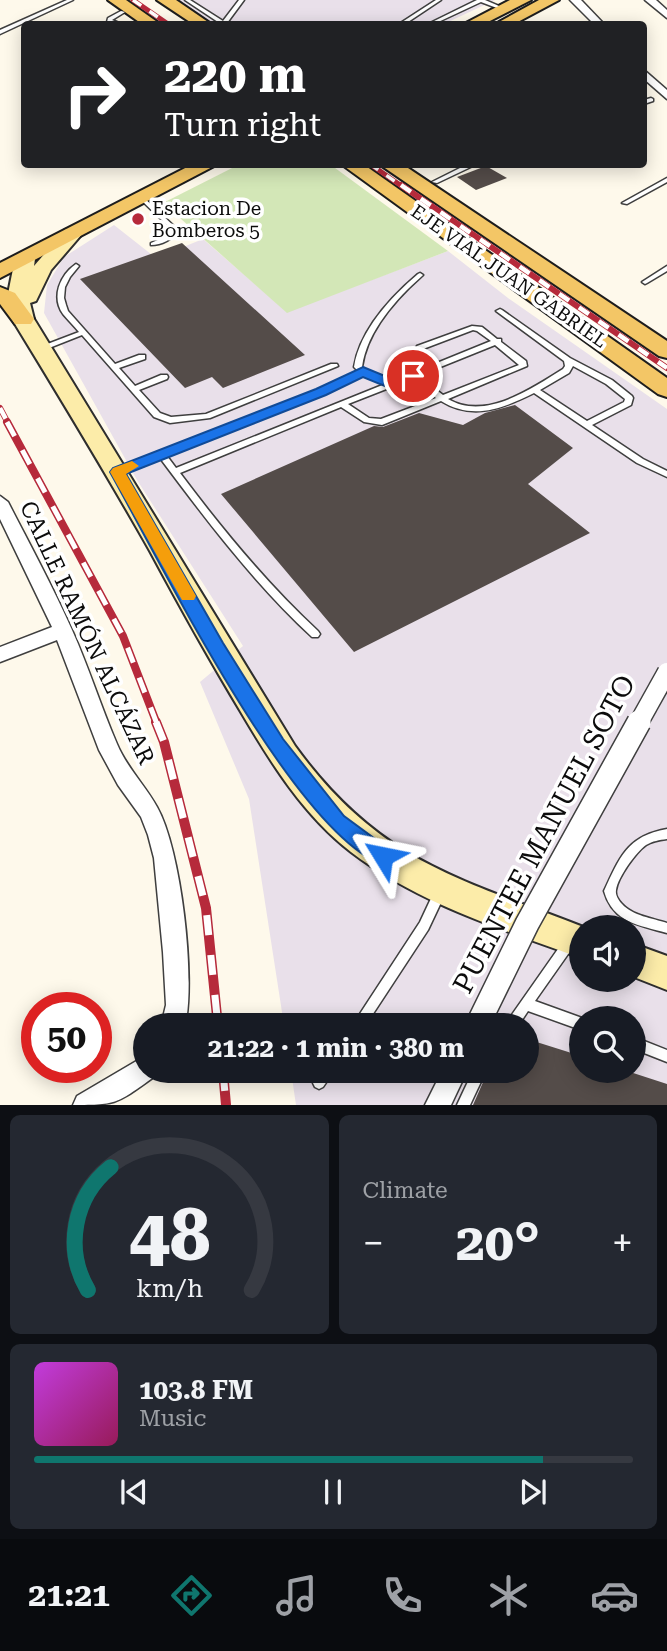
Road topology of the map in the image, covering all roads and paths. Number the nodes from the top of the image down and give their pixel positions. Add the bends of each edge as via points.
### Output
1 (71, 0) edge
2 (153, 0) edge
3 (165, 0) edge
4 (187, 0) edge
5 (243, 0) edge
6 (439, 0) edge
7 (481, 0) edge
8 (551, 0) edge
9 (575, 0) edge
10 (650, 0) edge
11 (509, 7) edge
12 (117, 9) edge
13 (667, 15) edge
14 (24, 21) edge
15 (136, 21) edge
16 (145, 21) edge
17 (181, 21) edge
18 (198, 21) edge
19 (219, 21) edge
20 (226, 21) edge
21 (407, 21) edge
22 (437, 21) edge
23 (479, 21) edge
24 (596, 21) edge
25 (21, 23) edge
26 (0, 32) edge
27 (658, 85) edge
28 (667, 96) edge
29 (179, 168) edge
30 (344, 168) edge
31 (356, 168) edge
32 (394, 168) edge
33 (416, 168) edge
34 (465, 168) edge
35 (667, 180) edge
36 (435, 182) junction
37 (141, 197) junction
38 (625, 203) dead end
39 (106, 207) junction
40 (73, 225) junction
41 (153, 244) dead end
42 (0, 255) edge
43 (25, 259) junction
44 (76, 266) dead end
45 (667, 268) edge
46 (0, 272) edge
47 (420, 275) dead end
48 (645, 282) dead end
49 (0, 294) edge
50 (500, 311) dead end
51 (23, 319) junction
52 (82, 333) junction
53 (498, 341) junction
54 (603, 342) junction
55 (41, 348) junction
56 (667, 350) edge
57 (142, 357) dead end
58 (567, 360) junction
59 (334, 366) dead end
60 (114, 368) junction
61 (431, 368) junction
62 (363, 372) junction
63 (413, 376) junction
64 (163, 377) dead end
65 (392, 384) junction
66 (133, 389) junction
67 (667, 389) edge
68 (535, 390) junction
69 (442, 398) junction
70 (342, 404) junction
71 (588, 424) junction
72 (161, 454) junction
73 (118, 472) junction
74 (174, 472) junction
75 (667, 474) edge
76 (0, 502) edge
77 (63, 631) junction
78 (315, 634) dead end
79 (0, 655) edge
80 (667, 672) edge
81 (667, 834) edge
82 (442, 889) junction
83 (667, 928) edge
84 (569, 937) edge
85 (569, 950) edge
86 (646, 965) edge
87 (667, 973) edge
88 (526, 1004) junction
89 (176, 1013) edge
90 (367, 1013) edge
91 (483, 1013) edge
92 (519, 1013) edge
93 (569, 1020) edge
94 (646, 1048) edge
95 (667, 1056) edge
96 (133, 1076) edge
97 (449, 1083) edge
98 (474, 1083) edge
99 (86, 1105) edge
100 (438, 1105) edge
101 (463, 1105) edge

1 - 14 lane
2 - 17 main road
3 - 18 main road
4 - 19 lane
5 - 20 lane
6 - 21 lane
7 - 11 lane
7 - 22 lane
8 - 11 main road
9 - 24 street
10 - 13 street
11 - 23 main road
12 - 15 main road
12 - 16 main road
25 - 26 lane
27 - 28 street
29 - 37 main road
29 - 39 main road
30 - 54 main road via 551,315
31 - 54 main road, EJE VIAL JUAN GABRIEL
32 - 56 main road, EJE VIAL JUAN GABRIEL
33 - 36 main road
34 - 36 lane
35 - 38 lane
36 - 56 main road via 629,316
37 - 39 main road
37 - 41 lane via 175,230
39 - 40 main road
40 - 42 main road
40 - 43 main road via 46,236
40 - 51 main road via 33,282
43 - 46 main road
43 - 51 main road via 18,295
44 - 52 lane via 64,278 60,300
45 - 48 lane
47 - 62 lane via 396,297 375,327 358,359
49 - 51 main road
50 - 58 lane
51 - 55 main road
52 - 55 lane
52 - 60 lane
53 - 61 lane
53 - 61 lane via 472,328 420,348 417,353
53 - 69 lane via 522,360 523,366
54 - 67 main road, EJE VIAL JUAN GABRIEL
55 - 73 main road
57 - 60 lane
58 - 68 lane via 566,371
58 - 71 lane via 629,398 628,403
59 - 66 lane via 188,420 157,415
60 - 66 lane
61 - 63 lane
62 - 65 lane
62 - 72 lane
63 - 65 lane
63 - 69 lane
64 - 66 lane
65 - 70 lane
68 - 69 lane via 479,409 457,407
68 - 71 lane
69 - 70 lane via 382,422 367,420
70 - 74 lane
71 - 75 lane
72 - 73 lane
72 - 74 lane
73 - 82 main road via 217,648 301,779 337,822 362,842
74 - 78 lane via 239,557
76 - 77 street, CALLE RAMÓN ALCÁZAR
77 - 79 street
77 - 89 street, CALLE RAMÓN ALCÁZAR via 109,750 159,835 175,953
80 - 91 street, PUENTEE MANUEL SOTO, bridge via 527,924
81 - 83 lane via 637,843 610,891 616,909
82 - 84 main road
82 - 90 lane via 424,926
85 - 88 lane
86 - 87 main road
88 - 92 lane
88 - 93 lane
94 - 95 lane
96 - 99 street
97 - 100 street
98 - 101 lane

